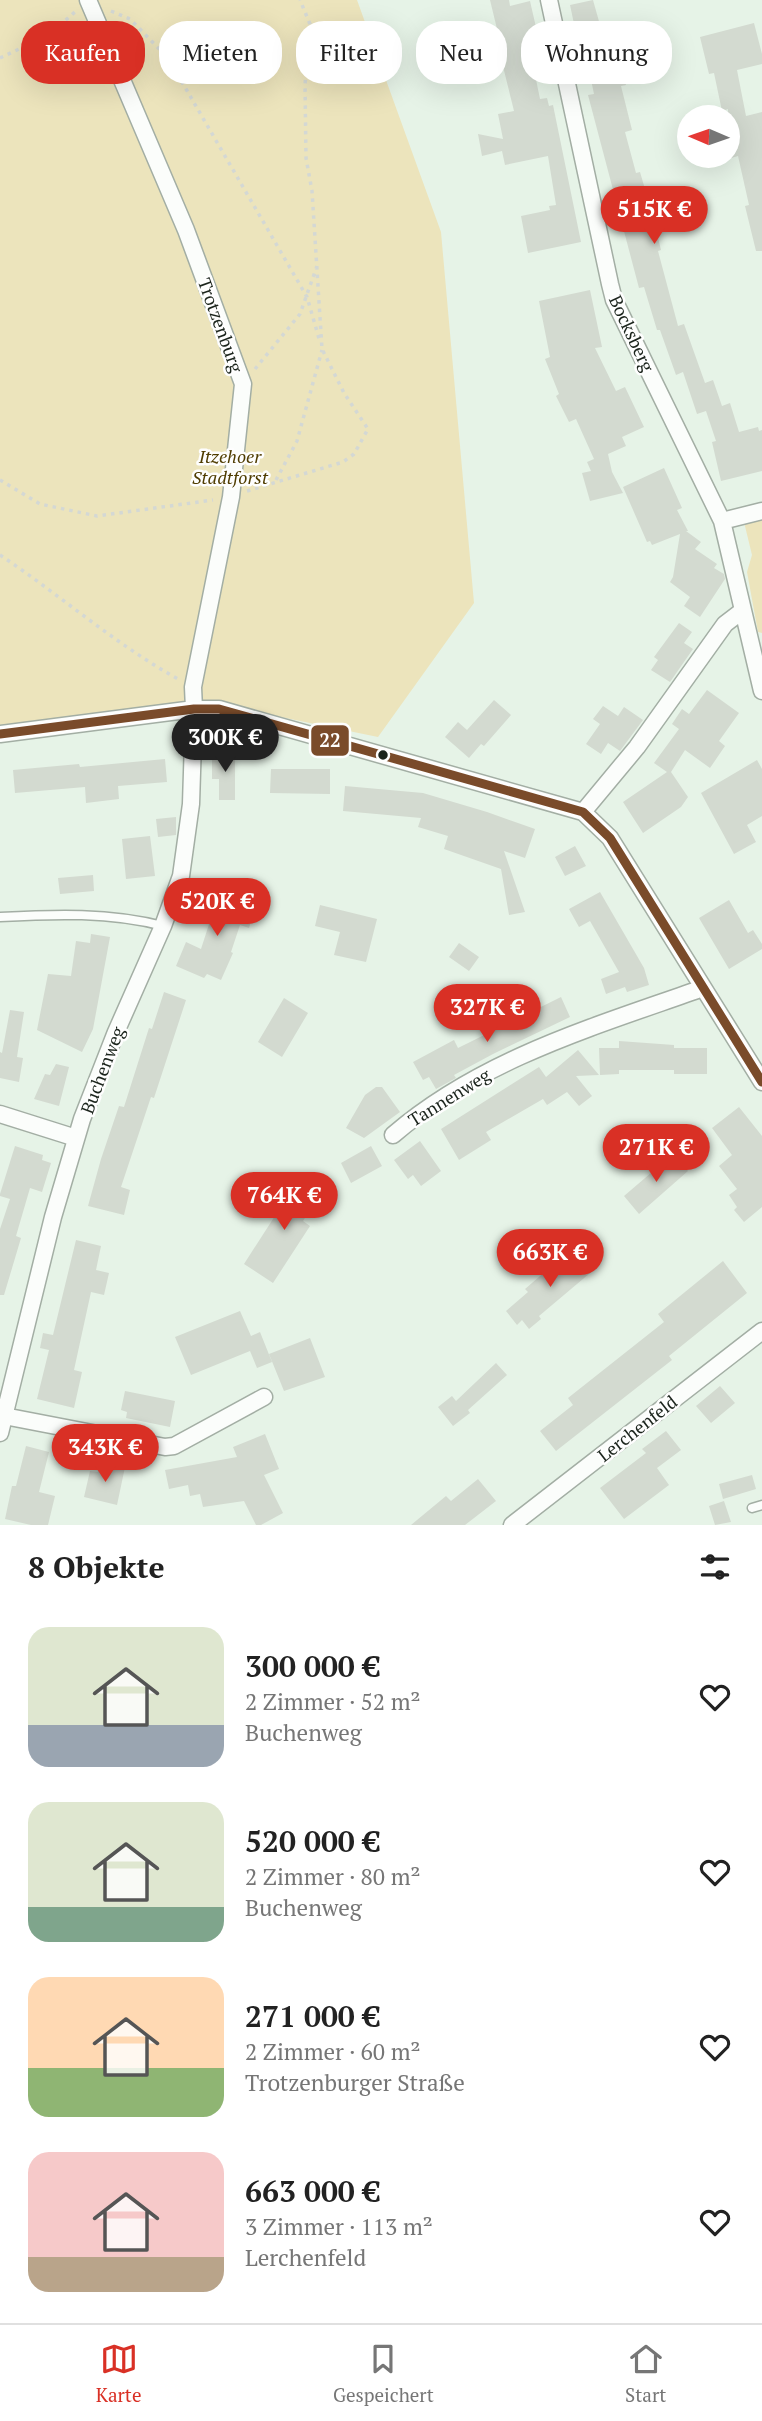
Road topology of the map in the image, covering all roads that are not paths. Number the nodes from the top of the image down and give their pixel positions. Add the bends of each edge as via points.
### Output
1 (549, 0) edge
2 (83, 4) edge
3 (762, 511) edge
4 (722, 521) junction
5 (742, 611) junction
6 (761, 683) edge
7 (194, 709) junction
8 (0, 734) edge
9 (583, 812) junction
10 (0, 917) edge
11 (163, 926) junction
12 (704, 988) junction
13 (762, 1082) edge
14 (0, 1114) edge
15 (393, 1135) dead end
16 (76, 1138) junction
17 (762, 1331) edge
18 (264, 1396) dead end
19 (4, 1416) junction
20 (0, 1433) edge
21 (762, 1505) edge
22 (752, 1508) dead end
23 (512, 1525) edge

1 - 4 street, Bocksberg via 614,300
2 - 7 street, Trotzenburg via 186,230 243,384 231,497 192,687
3 - 4 street
4 - 5 street, Bocksberg
5 - 6 street, Bocksberg
5 - 9 street via 724,624 637,747
7 - 8 street
7 - 9 street via 232,711
7 - 11 street, Buchenweg via 189,830 181,876
9 - 12 street via 610,838
10 - 11 lane via 98,915
11 - 16 street, Buchenweg
12 - 13 street
12 - 15 street, Tannenweg via 509,1060 436,1102
14 - 16 street
16 - 19 street, Buchenweg
17 - 23 street, Lerchenfeld
18 - 19 street via 165,1447
19 - 20 street, Buchenweg
21 - 22 lane

